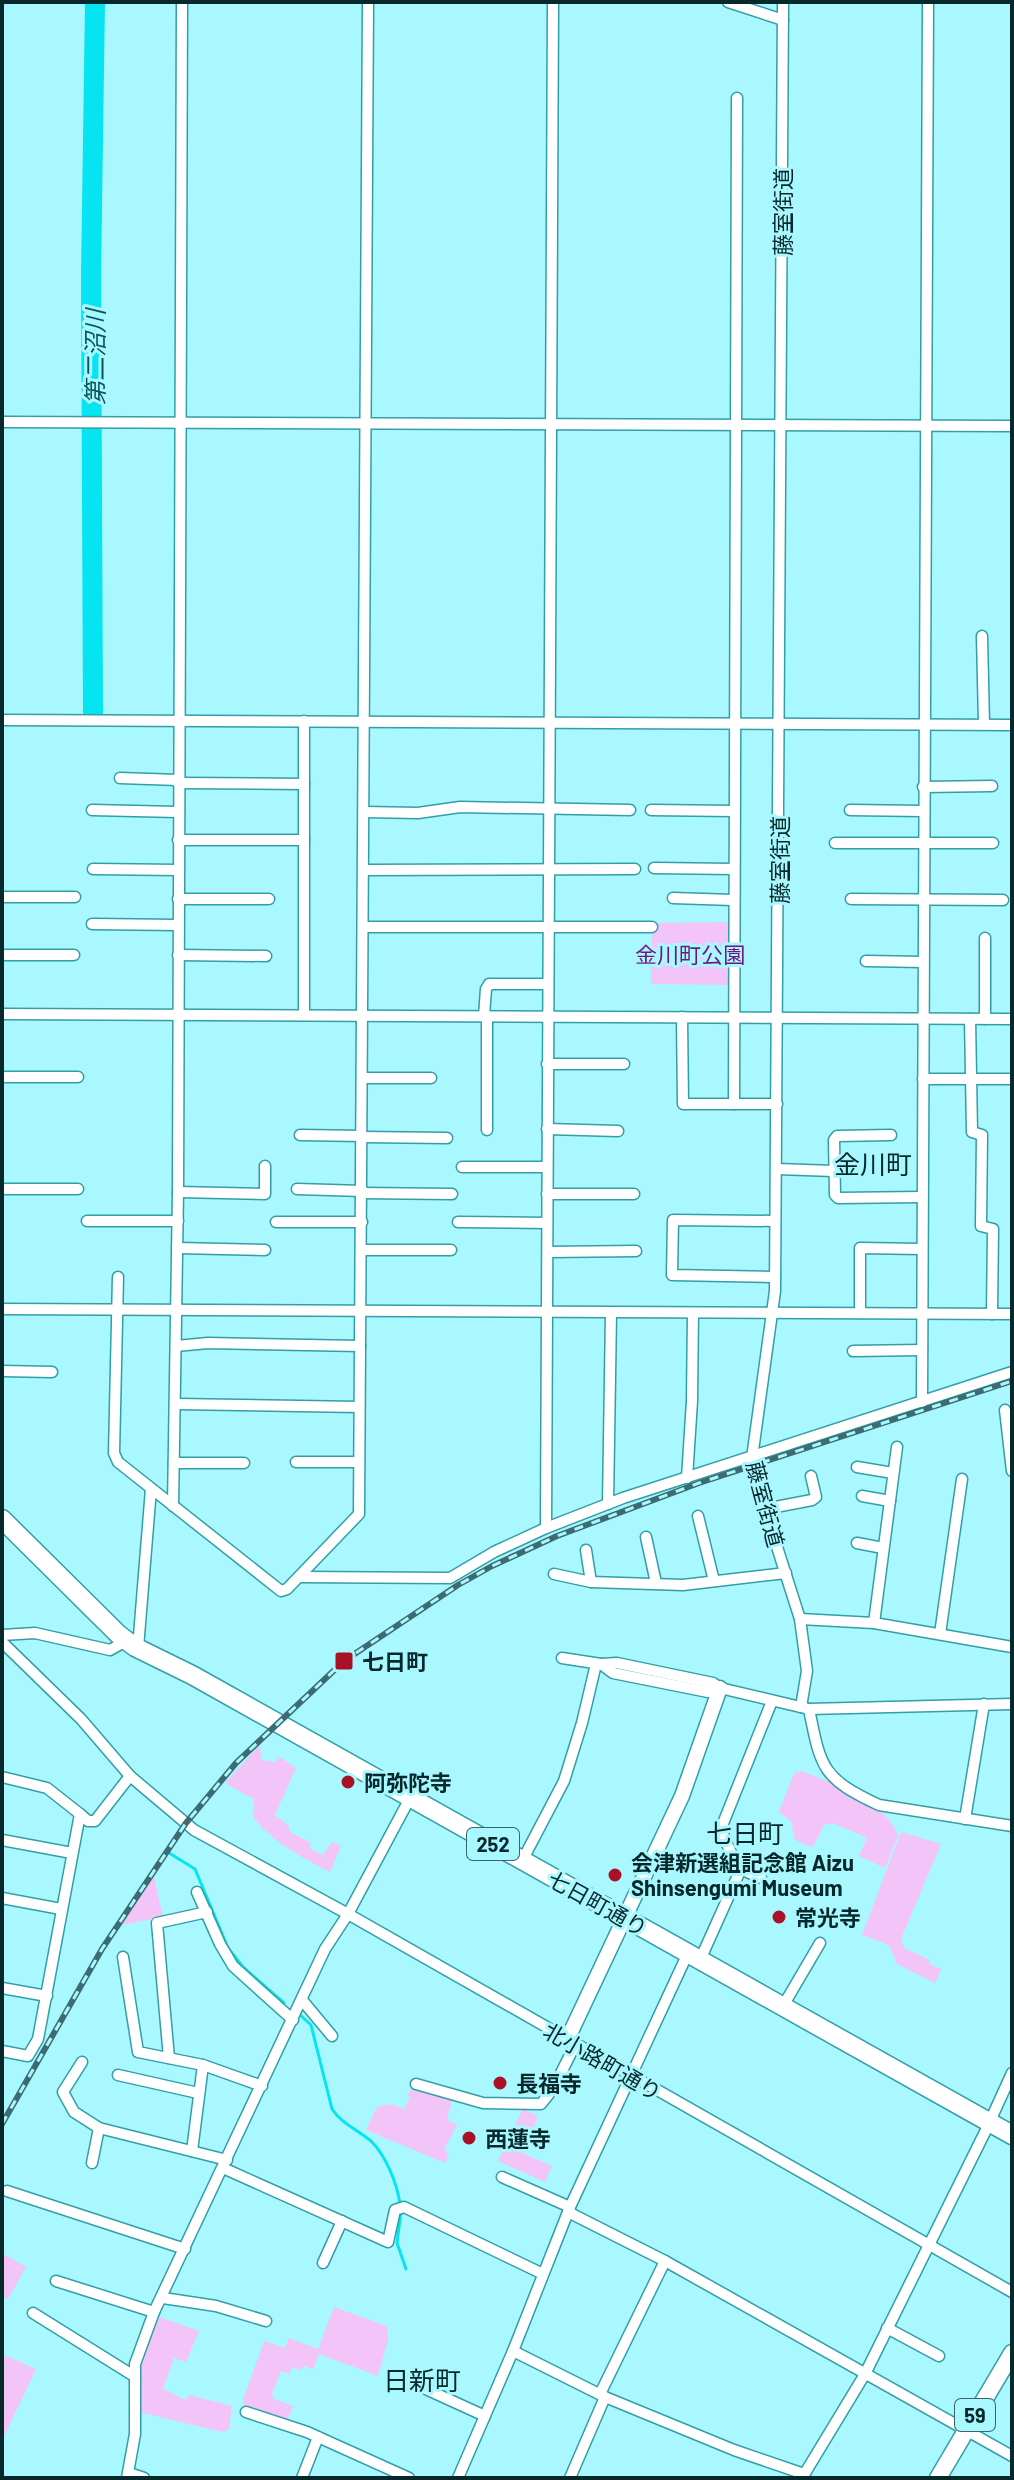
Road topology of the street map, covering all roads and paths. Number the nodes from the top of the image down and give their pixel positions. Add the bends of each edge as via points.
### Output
1 (182, 2) edge
2 (368, 2) edge
3 (553, 2) edge
4 (728, 2) edge
5 (783, 2) edge
6 (928, 2) edge
7 (783, 20) junction
8 (737, 98) dead end
9 (2, 422) edge
10 (182, 422) junction
11 (366, 423) junction
12 (550, 424) junction
13 (735, 426) junction
14 (1012, 426) edge
15 (780, 427) junction
16 (926, 427) junction
17 (982, 636) dead end
18 (2, 720) edge
19 (179, 720) junction
20 (304, 721) junction
21 (365, 721) junction
22 (550, 722) junction
23 (735, 724) junction
24 (780, 724) junction
25 (924, 724) junction
26 (984, 724) junction
27 (1012, 725) edge
28 (120, 778) dead end
29 (178, 781) junction
30 (304, 784) junction
31 (992, 786) dead end
32 (923, 787) junction
33 (549, 809) junction
34 (92, 810) dead end
35 (630, 810) dead end
36 (651, 810) dead end
37 (850, 810) dead end
38 (734, 811) junction
39 (923, 811) junction
40 (178, 812) junction
41 (364, 812) junction
42 (178, 840) junction
43 (304, 840) junction
44 (835, 843) dead end
45 (923, 843) junction
46 (993, 843) dead end
47 (654, 868) dead end
48 (93, 869) dead end
49 (635, 869) dead end
50 (734, 869) junction
51 (178, 870) junction
52 (364, 870) junction
53 (549, 871) junction
54 (2, 897) edge
55 (75, 897) dead end
56 (673, 898) dead end
57 (178, 899) junction
58 (269, 899) dead end
59 (851, 899) dead end
60 (733, 900) junction
61 (923, 900) junction
62 (1003, 900) dead end
63 (92, 924) dead end
64 (178, 925) junction
65 (364, 927) junction
66 (652, 927) dead end
67 (548, 928) junction
68 (985, 938) dead end
69 (2, 955) edge
70 (74, 955) dead end
71 (178, 955) junction
72 (266, 956) dead end
73 (866, 961) dead end
74 (923, 962) junction
75 (548, 984) junction
76 (2, 1014) edge
77 (179, 1015) junction
78 (304, 1015) junction
79 (364, 1015) junction
80 (486, 1016) junction
81 (548, 1016) junction
82 (682, 1017) junction
83 (733, 1017) junction
84 (778, 1017) junction
85 (923, 1019) junction
86 (970, 1019) junction
87 (985, 1019) junction
88 (1012, 1019) edge
89 (547, 1064) junction
90 (624, 1064) dead end
91 (2, 1077) edge
92 (78, 1077) dead end
93 (363, 1078) junction
94 (431, 1078) dead end
95 (923, 1079) junction
96 (1011, 1079) edge
97 (970, 1080) junction
98 (734, 1104) junction
99 (777, 1104) junction
100 (547, 1129) junction
101 (487, 1130) dead end
102 (618, 1131) dead end
103 (300, 1135) dead end
104 (891, 1135) dead end
105 (363, 1137) junction
106 (447, 1138) dead end
107 (265, 1166) dead end
108 (462, 1167) dead end
109 (547, 1167) junction
110 (777, 1169) junction
111 (834, 1171) junction
112 (2, 1189) edge
113 (78, 1189) dead end
114 (297, 1189) dead end
115 (178, 1192) junction
116 (362, 1192) junction
117 (452, 1194) dead end
118 (547, 1194) junction
119 (634, 1194) dead end
120 (922, 1197) junction
121 (87, 1221) dead end
122 (178, 1221) junction
123 (775, 1221) junction
124 (276, 1222) dead end
125 (362, 1222) junction
126 (458, 1222) dead end
127 (547, 1223) junction
128 (177, 1248) junction
129 (922, 1249) junction
130 (265, 1250) dead end
131 (362, 1250) junction
132 (451, 1250) dead end
133 (636, 1251) dead end
134 (548, 1252) junction
135 (118, 1277) dead end
136 (775, 1277) junction
137 (2, 1309) edge
138 (117, 1310) junction
139 (177, 1311) junction
140 (360, 1312) junction
141 (547, 1312) junction
142 (611, 1313) junction
143 (693, 1313) junction
144 (773, 1313) junction
145 (860, 1313) junction
146 (922, 1314) junction
147 (992, 1314) junction
148 (1012, 1314) edge
149 (176, 1346) junction
150 (360, 1346) junction
151 (922, 1350) junction
152 (853, 1351) dead end
153 (2, 1371) edge
154 (52, 1372) dead end
155 (1012, 1372) edge
156 (922, 1402) junction
157 (176, 1404) junction
158 (359, 1407) junction
159 (1005, 1410) dead end
160 (897, 1447) dead end
161 (752, 1458) junction
162 (296, 1462) dead end
163 (359, 1462) junction
164 (174, 1463) junction
165 (244, 1463) dead end
166 (857, 1467) dead end
167 (1012, 1471) edge
168 (893, 1473) junction
169 (811, 1476) dead end
170 (687, 1478) junction
171 (962, 1479) dead end
172 (151, 1489) junction
173 (862, 1496) dead end
174 (890, 1501) junction
175 (608, 1504) junction
176 (173, 1506) junction
177 (765, 1509) junction
178 (698, 1516) dead end
179 (2, 1519) edge
180 (546, 1528) junction
181 (646, 1537) dead end
182 (857, 1543) dead end
183 (883, 1548) junction
184 (586, 1550) dead end
185 (786, 1573) junction
186 (554, 1574) dead end
187 (300, 1577) junction
188 (714, 1581) junction
189 (591, 1582) junction
190 (656, 1583) junction
191 (800, 1619) junction
192 (874, 1623) junction
193 (940, 1634) junction
194 (2, 1635) edge
195 (2, 1642) edge
196 (132, 1645) junction
197 (1012, 1647) edge
198 (562, 1658) dead end
199 (598, 1664) junction
200 (720, 1688) junction
201 (772, 1701) junction
202 (984, 1704) junction
203 (1012, 1704) edge
204 (805, 1708) junction
205 (130, 1776) junction
206 (2, 1777) edge
207 (410, 1798) junction
208 (80, 1814) junction
209 (965, 1819) junction
210 (1012, 1826) edge
211 (2, 1840) edge
212 (72, 1853) junction
213 (522, 1861) junction
214 (740, 1869) junction
215 (761, 1878) dead end
216 (197, 1892) dead end
217 (2, 1898) edge
218 (61, 1909) junction
219 (207, 1912) junction
220 (348, 1914) junction
221 (625, 1918) junction
222 (820, 1943) dead end
223 (694, 1956) junction
224 (123, 1957) dead end
225 (2, 1988) edge
226 (47, 1996) junction
227 (302, 2000) junction
228 (783, 2006) junction
229 (293, 2020) junction
230 (332, 2036) dead end
231 (571, 2042) junction
232 (2, 2051) edge
233 (169, 2058) junction
234 (82, 2062) dead end
235 (203, 2065) junction
236 (1012, 2073) edge
237 (118, 2075) dead end
238 (631, 2077) junction
239 (416, 2084) dead end
240 (262, 2086) junction
241 (198, 2093) junction
242 (989, 2122) junction
243 (99, 2128) junction
244 (1012, 2135) edge
245 (192, 2151) junction
246 (92, 2163) dead end
247 (225, 2164) junction
248 (502, 2177) dead end
249 (7, 2191) dead end
250 (569, 2209) junction
251 (342, 2221) junction
252 (928, 2245) junction
253 (185, 2249) junction
254 (665, 2261) junction
255 (323, 2263) dead end
256 (543, 2274) junction
257 (56, 2281) dead end
258 (1012, 2292) edge
259 (163, 2298) junction
260 (154, 2312) junction
261 (33, 2313) dead end
262 (266, 2321) dead end
263 (887, 2328) junction
264 (513, 2351) junction
265 (1012, 2353) edge
266 (939, 2356) dead end
267 (865, 2374) junction
268 (134, 2376) junction
269 (417, 2385) dead end
270 (602, 2396) junction
271 (246, 2412) dead end
272 (485, 2416) junction
273 (967, 2430) junction
274 (318, 2437) junction
275 (1012, 2456) edge
276 (128, 2476) edge
277 (803, 2476) edge
278 (144, 2478) edge
279 (302, 2478) edge
280 (409, 2478) edge
281 (458, 2478) edge
282 (570, 2478) edge
283 (938, 2478) edge

1 - 10 street
2 - 11 street
3 - 12 street
4 - 7 street
5 - 7 street, 藤室街道
6 - 16 street
7 - 15 street, 藤室街道
8 - 13 street
9 - 10 street
10 - 11 street
10 - 19 street
11 - 12 street
11 - 21 street
12 - 13 street
12 - 22 street
13 - 15 street
13 - 23 street
14 - 16 street
15 - 16 street
15 - 24 street, 藤室街道
16 - 25 street
17 - 26 street
18 - 19 street
19 - 20 street
19 - 29 street
20 - 21 street
20 - 30 street
21 - 22 street
21 - 41 street
22 - 23 street
22 - 33 street
23 - 24 street
23 - 38 street
24 - 25 street
24 - 84 street, 藤室街道
25 - 26 street
25 - 32 street
26 - 27 street
28 - 29 street
29 - 30 street
29 - 40 street
30 - 43 street
31 - 32 street
32 - 39 street
33 - 35 street
33 - 41 street
33 - 53 street
34 - 40 street
36 - 38 street
37 - 39 street
38 - 50 street
39 - 45 street
40 - 42 street
41 - 52 street
42 - 43 street
42 - 51 street
43 - 78 street
44 - 45 street
45 - 46 street
45 - 61 street
47 - 50 street
48 - 51 street
49 - 53 street
50 - 60 street
51 - 57 street
52 - 53 street
52 - 65 street
53 - 67 street
54 - 55 street
56 - 60 street
57 - 58 street
57 - 64 street
59 - 61 street
60 - 83 street
61 - 62 street
61 - 74 street
63 - 64 street
64 - 71 street
65 - 67 street
65 - 79 street
66 - 67 street
67 - 75 street
68 - 87 street
69 - 70 street
71 - 72 street
71 - 77 street
73 - 74 street
74 - 85 street
75 - 80 street via 489,984
75 - 81 street
76 - 77 street
77 - 78 street
77 - 115 street
78 - 79 street
79 - 80 street
79 - 93 street
80 - 81 street
80 - 101 street
81 - 82 street
81 - 89 street
82 - 83 street
82 - 98 street via 683,1104
83 - 84 street
83 - 98 street
84 - 85 street
84 - 99 street, 藤室街道
85 - 86 street
85 - 95 street
86 - 87 street
86 - 97 street
87 - 88 street
89 - 90 street
89 - 100 street
91 - 92 street
93 - 94 street
93 - 105 street
95 - 97 street
95 - 120 street
96 - 97 street
97 - 147 street via 972,1132 982,1135 981,1226 993,1229
98 - 99 street
99 - 110 street, 藤室街道
100 - 102 street
100 - 109 street
103 - 105 street
104 - 111 street via 837,1136
105 - 106 street
105 - 116 street
107 - 115 street via 265,1194
108 - 109 street
109 - 118 street
110 - 111 street
110 - 123 street, 藤室街道
111 - 120 street via 838,1198
112 - 113 street
114 - 116 street
115 - 122 street
116 - 117 street
116 - 125 street
118 - 119 street
118 - 127 street
120 - 129 street
121 - 122 street
122 - 128 street
123 - 136 street, 藤室街道
123 - 136 street via 673,1220 672,1261 672,1275
124 - 125 street
125 - 131 street
126 - 127 street
127 - 134 street
128 - 130 street
128 - 139 street
129 - 145 street via 860,1248
129 - 146 street
131 - 132 street
131 - 140 street
133 - 134 street
134 - 141 street
135 - 138 street
136 - 144 street, 藤室街道
137 - 138 street
138 - 139 street
138 - 172 street via 114,1453
139 - 140 street
139 - 149 street
140 - 141 street
140 - 150 street
141 - 142 street
141 - 180 street
142 - 143 street
142 - 175 street
143 - 144 street
143 - 170 street
144 - 145 street
144 - 161 street, 藤室街道
145 - 146 street
146 - 147 street
146 - 151 street
147 - 148 street
149 - 150 street
149 - 157 street
150 - 158 street
151 - 152 street
151 - 156 street
153 - 154 street
155 - 156 street
156 - 161 street
157 - 158 street
157 - 164 street
158 - 163 street
159 - 167 street
160 - 168 street
161 - 170 street
161 - 177 street, 藤室街道
162 - 163 street
163 - 187 street via 359,1514
164 - 165 street
164 - 176 street
166 - 168 street
168 - 174 street
169 - 177 street via 816,1497 812,1500
170 - 175 street
171 - 193 street
172 - 176 street
172 - 196 street
173 - 174 street
174 - 183 street
175 - 180 street
176 - 187 street via 281,1591
177 - 185 street, 藤室街道
178 - 188 street
179 - 196 highway, 七日町通り / 252
180 - 187 street via 450,1578
181 - 190 street
182 - 183 street
183 - 192 street
184 - 189 street
185 - 188 street
185 - 191 street, 藤室街道
186 - 189 street
188 - 190 street
189 - 190 street
191 - 192 street
191 - 204 street, 藤室街道 via 807,1671
192 - 193 street
193 - 197 street
194 - 196 street via 35,1633 110,1650
195 - 205 street, 北小路町通り
196 - 207 highway, 七日町通り / 252
198 - 199 street
199 - 200 street via 613,1673 708,1692
199 - 213 street via 564,1781
200 - 201 street
200 - 221 street via 682,1796
201 - 204 street
201 - 214 street via 722,1826
202 - 203 street
202 - 204 street
202 - 209 street
204 - 209 street, 藤室街道 via 818,1754 837,1780 879,1805
205 - 208 street via 95,1821
205 - 220 street, 北小路町通り via 194,1830
206 - 208 street via 47,1788
207 - 213 highway, 七日町通り / 252
207 - 220 street
208 - 212 street
209 - 210 street, 藤室街道
211 - 212 street
212 - 218 street
213 - 221 highway, 七日町通り / 252
214 - 215 street
214 - 223 street
216 - 219 street
217 - 218 street
218 - 226 street
219 - 229 street via 233,1966
219 - 233 street via 157,1923
220 - 227 street
220 - 231 street, 北小路町通り
221 - 223 highway, 七日町通り / 252
221 - 231 street
222 - 228 street
223 - 228 highway, 七日町通り / 252
223 - 238 street
224 - 233 street via 138,2052
225 - 226 street
226 - 232 street via 38,2039 28,2056
227 - 229 street
227 - 230 street
228 - 242 highway, 七日町通り / 252
229 - 240 street
231 - 238 street, 北小路町通り
231 - 239 street via 553,2089 541,2104 468,2101
233 - 235 street
234 - 243 street via 63,2092 74,2112
235 - 240 street
235 - 241 street
236 - 242 street
237 - 241 street
238 - 250 street
238 - 252 street, 北小路町通り
240 - 247 street
241 - 245 street
242 - 244 highway, 七日町通り / 252
242 - 252 street
243 - 245 street
243 - 246 street
245 - 247 street
247 - 251 street
247 - 253 street
248 - 250 street
249 - 253 street
250 - 254 street
250 - 256 street
251 - 255 street
251 - 256 street via 388,2242 400,2208
252 - 258 street, 北小路町通り
252 - 263 street
253 - 259 street
254 - 267 street
254 - 270 street
256 - 264 street
257 - 260 street
259 - 260 street
259 - 262 street
260 - 268 street
261 - 268 street
263 - 266 street
263 - 267 street
264 - 270 street
264 - 272 street
265 - 273 main road, 59
267 - 273 street
267 - 277 street
268 - 276 street via 135,2434
269 - 272 street
270 - 277 street
270 - 282 street
271 - 274 street
272 - 281 street
273 - 275 street
273 - 283 main road, 59
274 - 279 street
274 - 280 street
276 - 278 street

